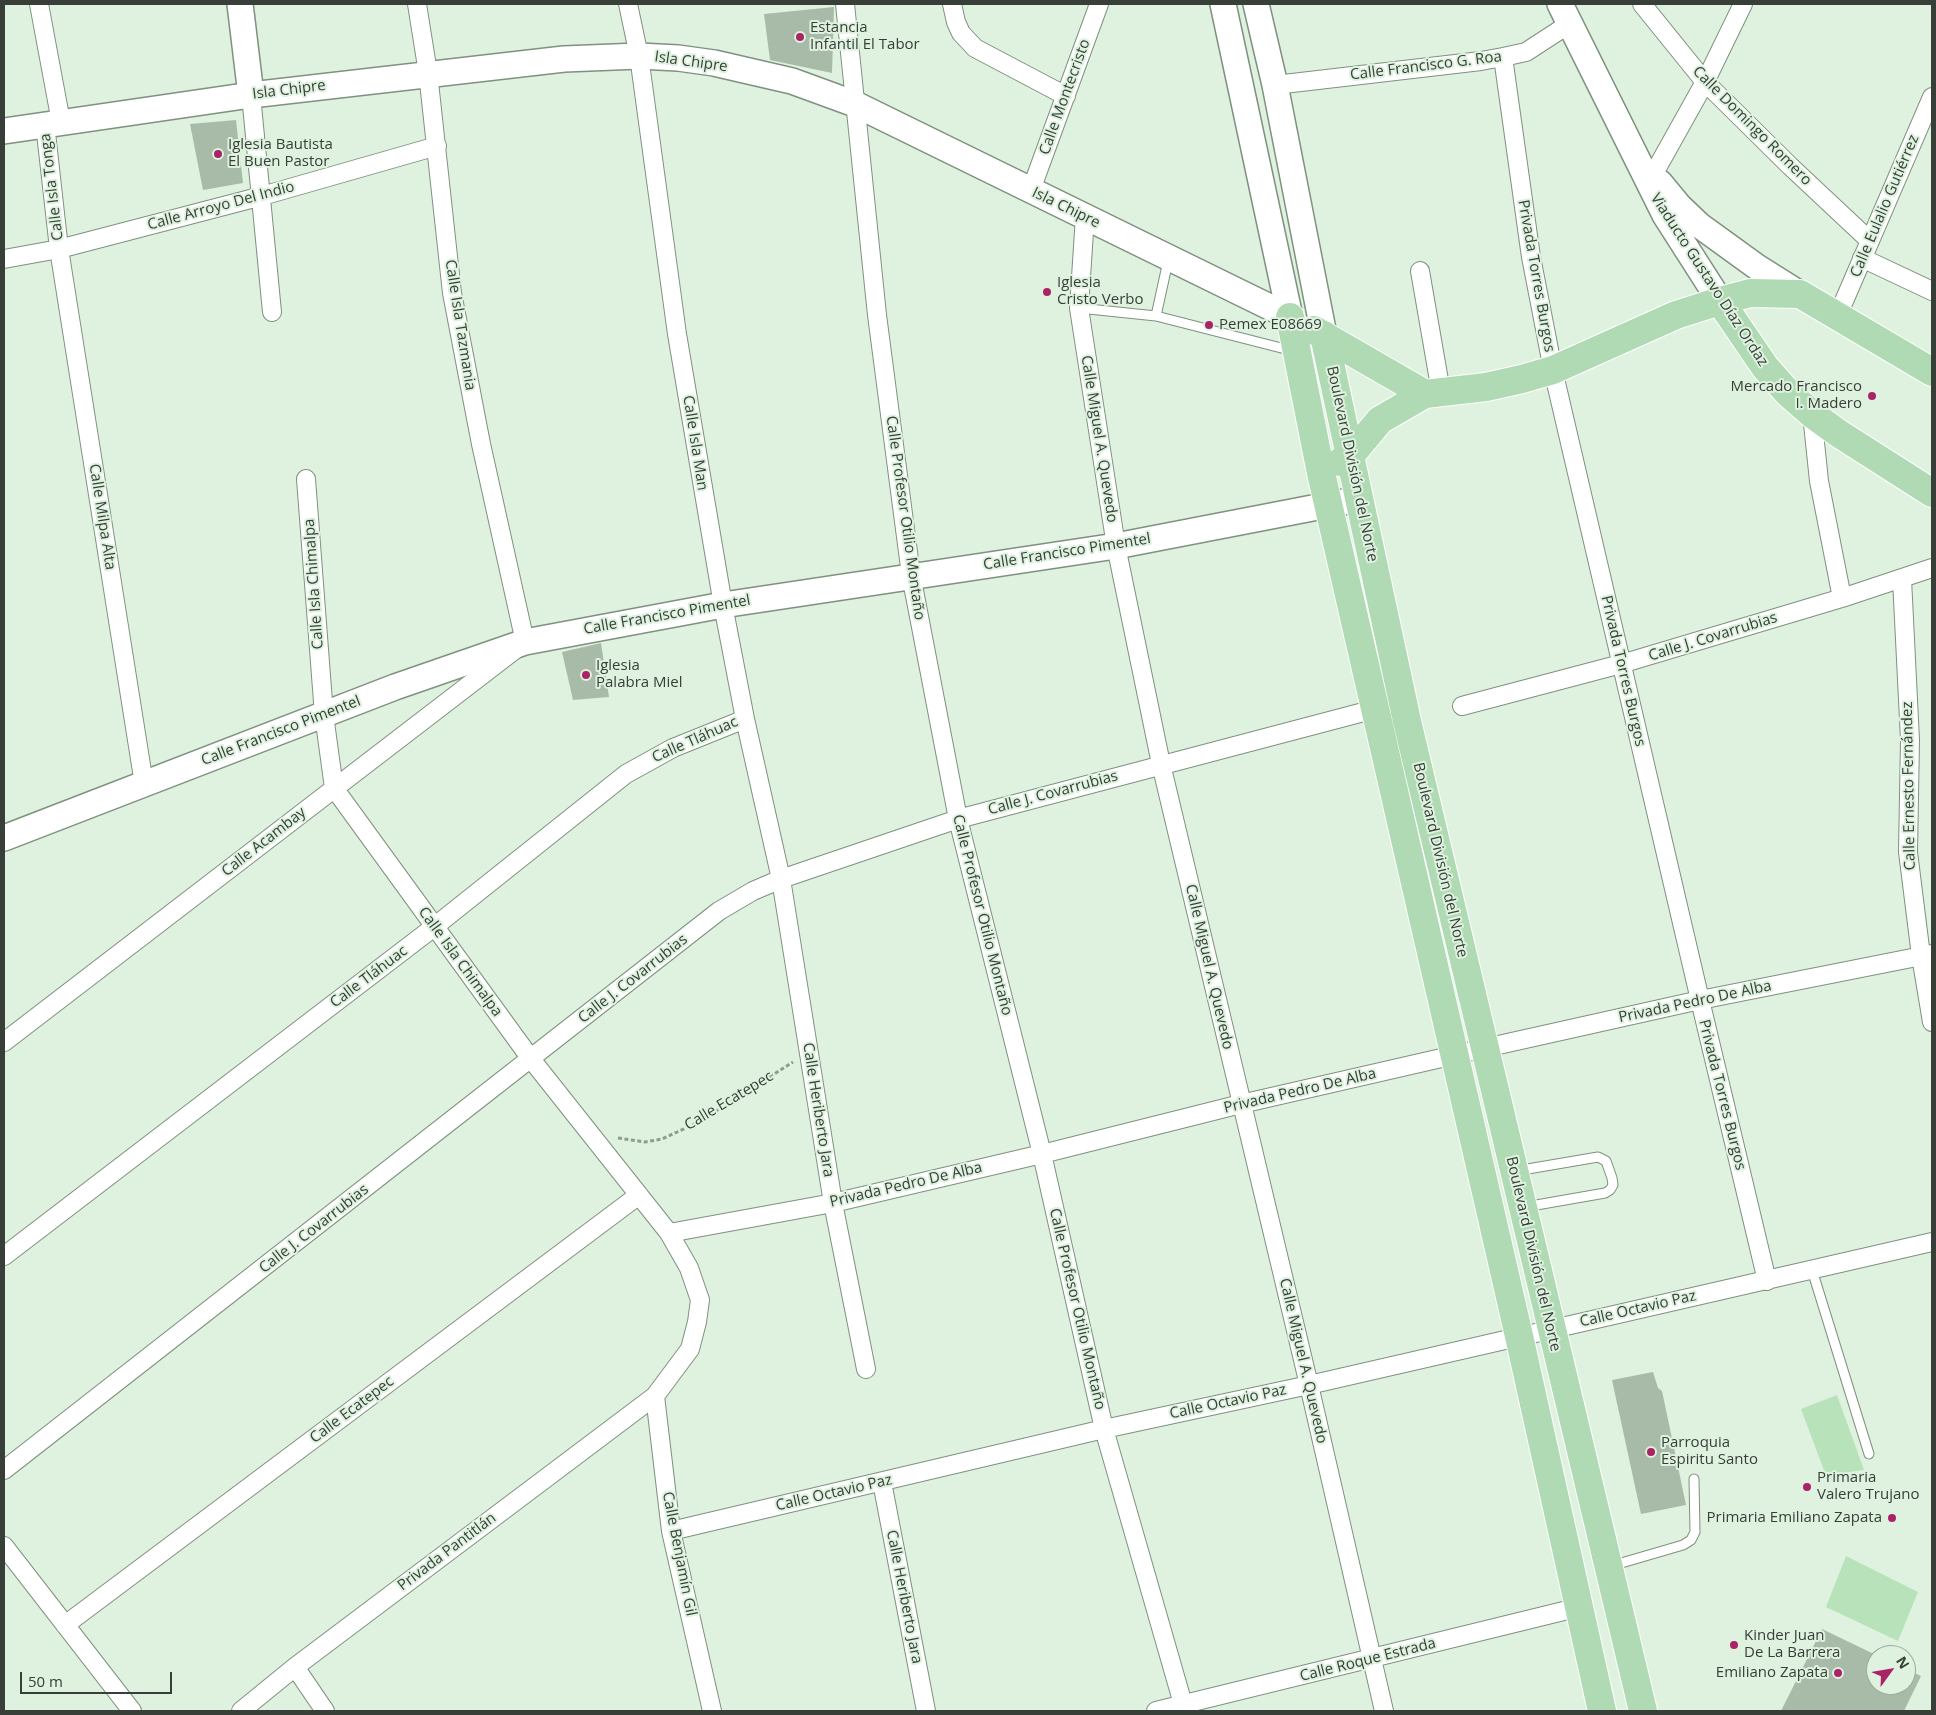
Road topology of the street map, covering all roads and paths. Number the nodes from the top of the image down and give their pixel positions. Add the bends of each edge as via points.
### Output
1 (39, 4) edge
2 (240, 4) edge
3 (418, 4) edge
4 (628, 4) edge
5 (845, 4) edge
6 (952, 4) edge
7 (1099, 4) edge
8 (1223, 4) edge
9 (1256, 4) edge
10 (1642, 4) edge
11 (1743, 4) edge
12 (1564, 14) edge
13 (639, 56) junction
14 (1503, 57) junction
15 (428, 73) junction
16 (1706, 82) junction
17 (1275, 85) junction
18 (251, 95) junction
19 (1066, 96) junction
20 (1932, 97) edge
21 (855, 104) junction
22 (53, 123) junction
23 (4, 131) edge
24 (437, 146) junction
25 (1651, 180) junction
26 (1031, 190) junction
27 (262, 196) junction
28 (1085, 216) junction
29 (1870, 241) junction
30 (59, 249) junction
31 (1169, 258) junction
32 (1862, 258) junction
33 (4, 259) edge
34 (1420, 271) dead end
35 (1932, 291) edge
36 (1800, 294) junction
37 (1720, 301) junction
38 (1079, 308) junction
39 (272, 312) dead end
40 (1676, 315) junction
41 (1838, 315) junction
42 (1156, 316) junction
43 (1290, 317) junction
44 (1743, 338) junction
45 (1327, 346) junction
46 (1297, 352) junction
47 (1553, 370) junction
48 (1932, 372) edge
49 (1433, 393) junction
50 (1812, 414) junction
51 (1350, 456) junction
52 (1321, 473) junction
53 (306, 479) dead end
54 (1932, 493) edge
55 (1359, 499) junction
56 (1329, 504) junction
57 (1116, 546) junction
58 (1932, 568) edge
59 (911, 575) junction
60 (1902, 579) junction
61 (1842, 598) junction
62 (722, 604) junction
63 (525, 642) junction
64 (1621, 664) junction
65 (1462, 706) dead end
66 (1375, 709) junction
67 (324, 715) junction
68 (746, 719) junction
69 (1161, 764) junction
70 (144, 784) junction
71 (334, 788) junction
72 (958, 819) junction
73 (4, 838) edge
74 (781, 878) junction
75 (434, 927) junction
76 (1926, 955) edge
77 (1700, 1000) junction
78 (1932, 1022) edge
79 (4, 1042) edge
80 (1485, 1048) junction
81 (808, 1052) junction
82 (1454, 1055) junction
83 (531, 1060) junction
84 (1241, 1104) junction
85 (588, 1131) junction
86 (1042, 1154) junction
87 (1514, 1171) junction
88 (639, 1195) junction
89 (833, 1203) junction
90 (1522, 1207) junction
91 (669, 1233) junction
92 (1932, 1242) edge
93 (4, 1256) edge
94 (1812, 1270) junction
95 (1767, 1281) junction
96 (1551, 1329) junction
97 (1519, 1336) junction
98 (866, 1369) dead end
99 (1309, 1384) junction
100 (655, 1396) junction
101 (1104, 1429) junction
102 (1869, 1454) dead end
103 (4, 1470) edge
104 (1694, 1479) dead end
105 (882, 1482) junction
106 (671, 1531) junction
107 (4, 1546) edge
108 (1608, 1566) junction
109 (1580, 1607) junction
110 (65, 1624) junction
111 (1372, 1659) junction
112 (295, 1667) junction
113 (1184, 1708) edge
114 (132, 1711) edge
115 (241, 1711) edge
116 (325, 1711) edge
117 (712, 1711) edge
118 (926, 1711) edge
119 (1156, 1711) edge
120 (1384, 1711) edge
121 (1602, 1711) edge
122 (1643, 1711) edge

1 - 22 street, Calle Isla Tonga
2 - 18 main road
3 - 15 street, Calle Isla Tazmania
4 - 13 street, Calle Isla Man
5 - 21 street, Calle Profesor Otilio Montaño
6 - 19 street via 961,33 975,48
7 - 19 street, Calle Montecristo
8 - 43 main road, Boulevard División del Norte
9 - 17 main road, Boulevard División del Norte
10 - 16 street, Calle Domingo Romero
11 - 16 street
12 - 14 street, Calle Francisco G. Roa via 1526,52
12 - 25 main road via 1631,150
13 - 15 main road, Isla Chipre via 564,58
13 - 21 main road, Isla Chipre via 678,58 792,81
13 - 62 street, Calle Isla Man via 677,334
14 - 17 street, Calle Francisco G. Roa
14 - 47 street, Privada Torres Burgos via 1531,257
15 - 18 main road, Isla Chipre
15 - 24 street, Calle Isla Tazmania
16 - 25 street
16 - 29 street, Calle Domingo Romero
17 - 45 main road, Boulevard División del Norte
18 - 22 main road, Isla Chipre
18 - 27 street
19 - 26 street, Calle Montecristo
20 - 29 street, Calle Eulalio Gutiérrez
21 - 26 main road, Isla Chipre
21 - 59 street, Calle Profesor Otilio Montaño via 877,315
22 - 23 main road, Isla Chipre
22 - 30 street, Calle Isla Tonga
24 - 27 street, Calle Arroyo Del Indio
24 - 63 street, Calle Isla Tazmania via 452,293 481,444
25 - 36 main road via 1699,225
25 - 37 main road, Viaducto Gustavo Díaz Ordaz via 1665,215
26 - 28 main road, Isla Chipre
27 - 30 street, Calle Arroyo Del Indio
27 - 39 street
28 - 31 main road, Isla Chipre
28 - 38 street, Calle Miguel A. Quevedo
29 - 32 street, Calle Eulalio Gutiérrez
30 - 33 street, Calle Arroyo Del Indio
30 - 70 street, Calle Milpa Alta
31 - 42 lane
31 - 43 main road, Isla Chipre
32 - 35 street
32 - 41 street, Calle Eulalio Gutiérrez
34 - 49 street
36 - 37 main road via 1750,293
36 - 41 main road
37 - 40 main road
37 - 44 main road, Viaducto Gustavo Díaz Ordaz
38 - 42 lane
38 - 57 street, Calle Miguel A. Quevedo
40 - 44 main road via 1714,317
40 - 47 main road
41 - 48 main road
42 - 46 lane
43 - 45 main road, Isla Chipre
43 - 46 main road, Boulevard División del Norte
44 - 50 main road, Viaducto Gustavo Díaz Ordaz via 1764,367
45 - 46 lane
45 - 49 main road
45 - 51 main road, Boulevard División del Norte
46 - 52 main road, Boulevard División del Norte
47 - 49 main road via 1486,387
47 - 64 street, Privada Torres Burgos
49 - 51 main road via 1380,420
50 - 54 main road, Viaducto Gustavo Díaz Ordaz
50 - 61 street via 1819,481
51 - 52 main road
51 - 55 main road, Boulevard División del Norte
52 - 56 main road, Boulevard División del Norte
53 - 67 street, Calle Isla Chimalpa
55 - 56 main road, Calle Francisco Pimentel
55 - 80 main road, Boulevard División del Norte via 1407,721
56 - 57 main road, Calle Francisco Pimentel
56 - 66 main road, Boulevard División del Norte
57 - 59 main road, Calle Francisco Pimentel
57 - 69 street, Calle Miguel A. Quevedo
58 - 60 street, Calle J. Covarrubias
59 - 62 main road, Calle Francisco Pimentel
59 - 72 street, Calle Profesor Otilio Montaño
60 - 61 street, Calle J. Covarrubias
60 - 76 street, Calle Ernesto Fernández via 1910,740 1908,852
61 - 64 street, Calle J. Covarrubias
62 - 63 main road, Calle Francisco Pimentel
62 - 68 street, Calle Isla Man
63 - 67 main road, Calle Francisco Pimentel
63 - 71 street, Calle Acambay
64 - 65 street, Calle J. Covarrubias
64 - 77 street, Privada Torres Burgos
66 - 69 street, Calle J. Covarrubias
66 - 82 main road, Boulevard División del Norte
67 - 70 main road, Calle Francisco Pimentel
67 - 71 street, Calle Isla Chimalpa
68 - 74 street, Calle Isla Man
68 - 75 street, Calle Tláhuac via 673,748 626,774
69 - 72 street, Calle J. Covarrubias
69 - 84 street, Calle Miguel A. Quevedo
70 - 73 main road, Calle Francisco Pimentel
71 - 75 street, Calle Isla Chimalpa
71 - 79 street, Calle Acambay
72 - 74 street, Calle J. Covarrubias
72 - 86 street, Calle Profesor Otilio Montaño
74 - 81 street, Calle Heriberto Jara
74 - 83 street, Calle J. Covarrubias via 719,911
75 - 83 street, Calle Isla Chimalpa
75 - 93 street, Calle Tláhuac
76 - 77 street, Privada Pedro De Alba
76 - 78 street, Calle Ernesto Fernández
77 - 80 street, Privada Pedro De Alba
77 - 95 street, Privada Torres Burgos
80 - 82 street, Privada Pedro De Alba
80 - 87 main road, Boulevard División del Norte
81 - 85 path, Calle Ecatepec via 699,1122 662,1139 645,1142 626,1140
81 - 89 street, Calle Heriberto Jara
82 - 84 street, Privada Pedro De Alba
82 - 97 main road, Boulevard División del Norte
83 - 85 street, Calle Isla Chimalpa
83 - 103 street, Calle J. Covarrubias
84 - 86 street, Privada Pedro De Alba
84 - 99 street, Calle Miguel A. Quevedo
85 - 88 street, Calle Isla Chimalpa
86 - 89 street, Privada Pedro De Alba
86 - 101 street, Calle Profesor Otilio Montaño
87 - 90 main road, Boulevard División del Norte
87 - 90 lane via 1598,1157 1606,1161 1612,1178 1610,1190 1605,1193
88 - 91 street, Calle Isla Chimalpa
88 - 110 street, Calle Ecatepec
89 - 91 street, Privada Pedro De Alba
89 - 98 street, Calle Heriberto Jara
90 - 96 main road, Boulevard División del Norte
91 - 100 street, Calle Isla Chimalpa via 689,1268 700,1300 690,1349
92 - 94 street, Calle Octavio Paz
94 - 95 street, Calle Octavio Paz
94 - 102 lane
95 - 96 street, Calle Octavio Paz
96 - 97 street, Calle Octavio Paz
96 - 108 main road, Boulevard División del Norte
97 - 99 street, Calle Octavio Paz
97 - 109 main road, Boulevard División del Norte
99 - 101 street, Calle Octavio Paz
99 - 111 street, Calle Miguel A. Quevedo
100 - 106 street, Calle Benjamín Gil
100 - 112 street, Privada Pantitlán
101 - 105 street, Calle Octavio Paz
101 - 113 street, Calle Profesor Otilio Montaño
104 - 108 lane via 1695,1532 1691,1540
105 - 106 street, Calle Octavio Paz
105 - 118 street, Calle Heriberto Jara
106 - 117 street, Calle Benjamín Gil
107 - 110 street
108 - 122 main road, Boulevard División del Norte
109 - 111 street, Calle Roque Estrada
109 - 121 main road, Boulevard División del Norte
110 - 114 street
111 - 113 street, Calle Roque Estrada
111 - 120 street, Calle Miguel A. Quevedo
112 - 115 street, Privada Pantitlán
112 - 116 street
113 - 119 street, Calle Roque Estrada

